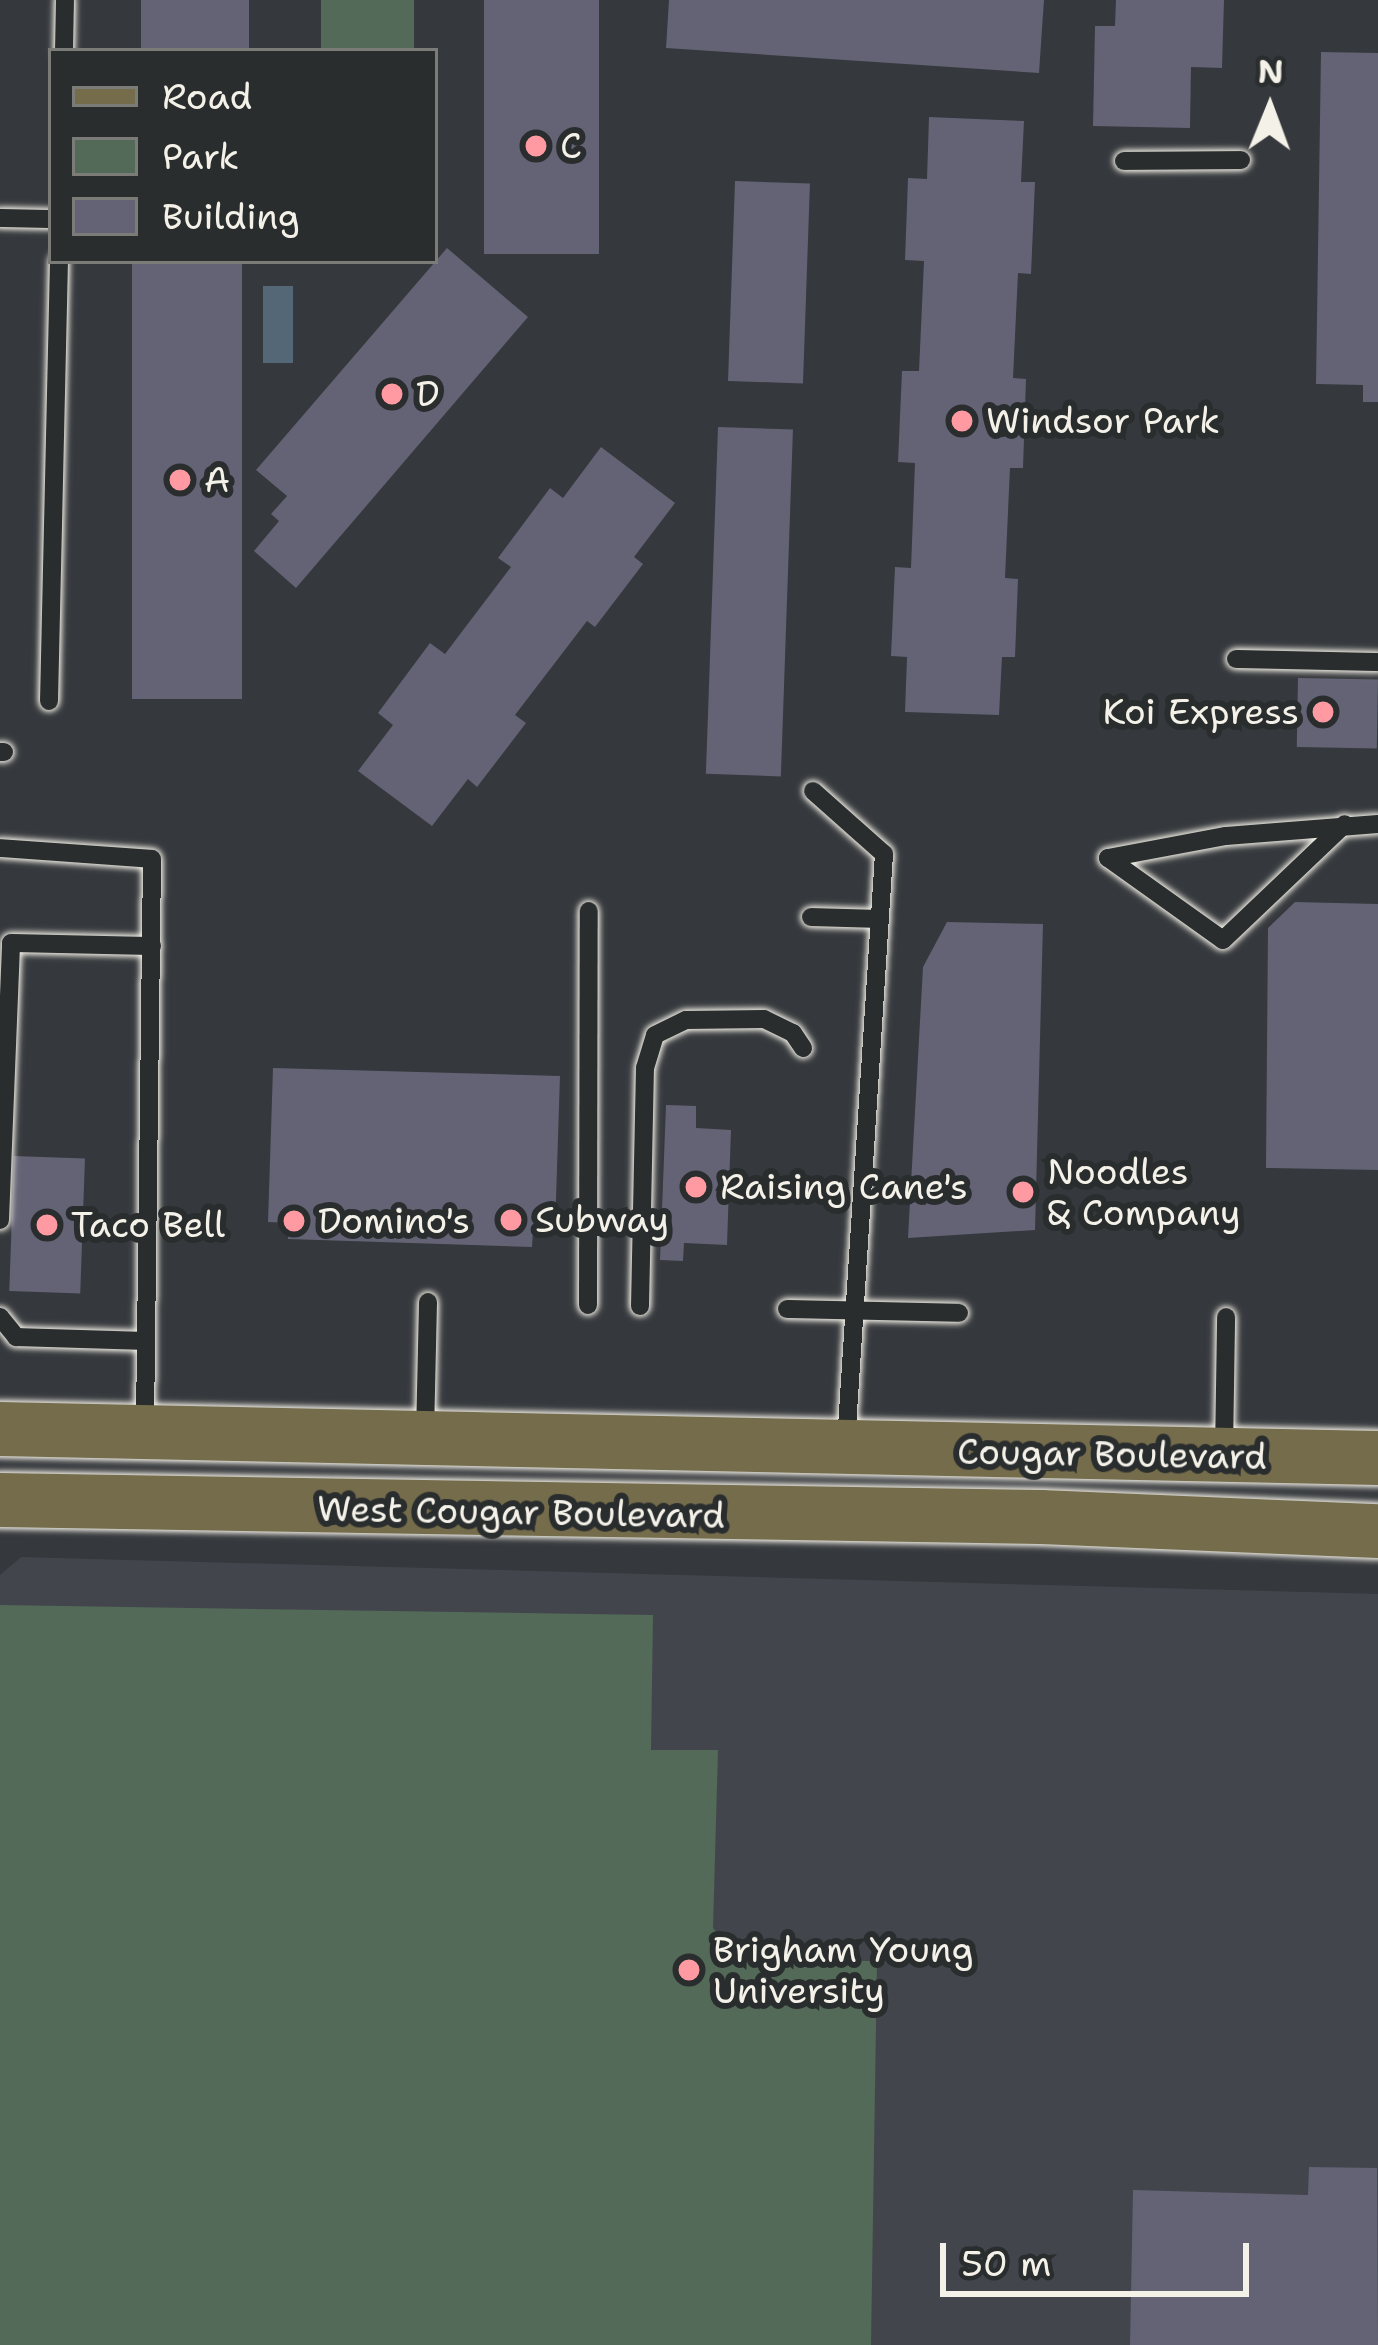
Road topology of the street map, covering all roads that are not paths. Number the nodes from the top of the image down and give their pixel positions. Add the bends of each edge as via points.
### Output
1 (65, 0) edge
2 (64, 48) edge
3 (1241, 160) dead end
4 (1124, 161) dead end
5 (0, 218) edge
6 (48, 220) edge
7 (58, 264) edge
8 (1236, 659) dead end
9 (1378, 662) edge
10 (49, 701) dead end
11 (814, 791) dead end
12 (1345, 824) junction
13 (1378, 824) edge
14 (0, 848) edge
15 (589, 911) dead end
16 (811, 916) dead end
17 (880, 919) junction
18 (152, 946) junction
19 (803, 1048) dead end
20 (0, 1220) edge
21 (428, 1302) dead end
22 (588, 1305) dead end
23 (640, 1306) dead end
24 (787, 1309) dead end
25 (851, 1310) junction
26 (958, 1313) dead end
27 (0, 1317) edge
28 (1226, 1317) dead end
29 (146, 1341) junction
30 (0, 1429) edge
31 (145, 1432) junction
32 (425, 1438) junction
33 (846, 1449) junction
34 (1224, 1455) junction
35 (1378, 1457) edge
36 (0, 1500) edge
37 (1041, 1517) joint
38 (1378, 1532) edge

1 - 2 lane
3 - 4 lane
5 - 6 lane
7 - 10 lane
8 - 9 lane
11 - 17 lane via 884,854
12 - 12 lane via 1223,940 1108,858
12 - 13 lane
14 - 18 lane via 152,859
15 - 22 lane
16 - 17 lane
17 - 25 lane
18 - 20 lane via 11,943
18 - 29 lane
19 - 23 lane via 793,1033 764,1019 686,1019 655,1035 644,1067
21 - 32 lane
24 - 25 lane
25 - 26 lane
25 - 33 lane
27 - 29 lane via 16,1337
28 - 34 lane
29 - 31 lane
30 - 31 main road, West Cougar Boulevard
31 - 32 main road, West Cougar Boulevard
32 - 33 main road, West Cougar Boulevard
33 - 34 main road, Cougar Boulevard
34 - 35 main road, Cougar Boulevard
36 - 37 main road, West Cougar Boulevard
37 - 38 main road, Cougar Boulevard

